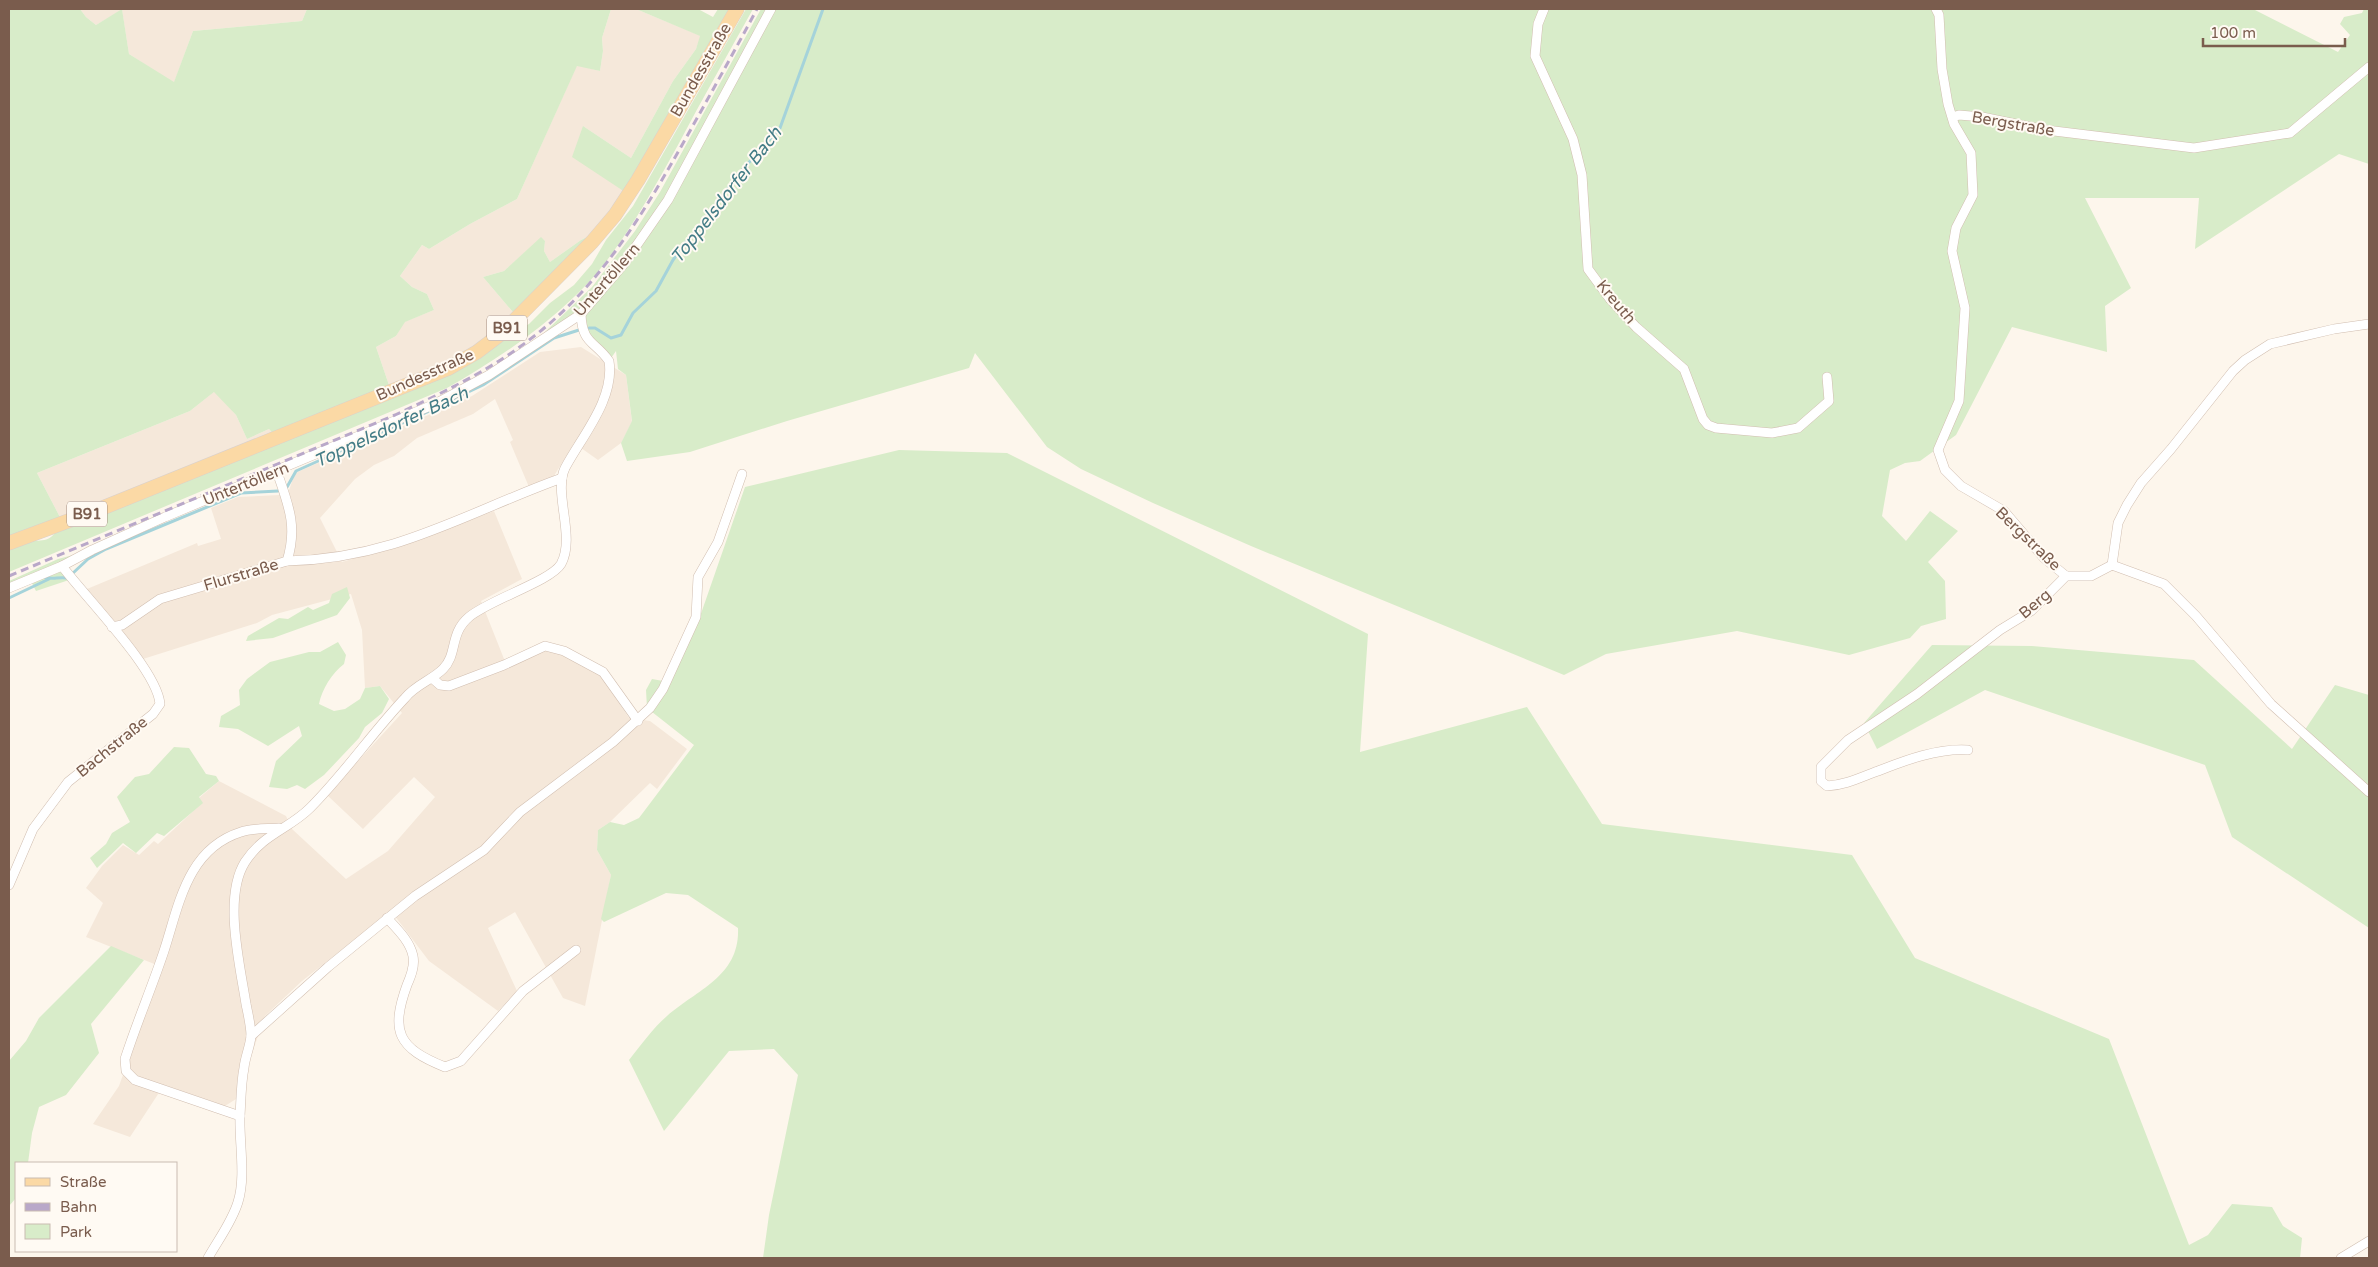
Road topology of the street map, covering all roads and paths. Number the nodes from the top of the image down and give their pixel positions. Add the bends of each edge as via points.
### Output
1 (737, 9) edge
2 (772, 9) edge
3 (1544, 9) edge
4 (1936, 9) edge
5 (2369, 66) edge
6 (1953, 117) junction
7 (581, 314) junction
8 (2369, 324) edge
9 (1827, 376) dead end
10 (277, 472) junction
11 (742, 474) dead end
12 (562, 478) junction
13 (9, 543) edge
14 (287, 560) junction
15 (2112, 564) junction
16 (62, 566) junction
17 (2066, 576) junction
18 (9, 588) edge
19 (112, 627) junction
20 (432, 678) junction
21 (638, 720) junction
22 (1968, 750) dead end
23 (2369, 792) edge
24 (279, 828) junction
25 (9, 885) edge
26 (387, 918) junction
27 (576, 950) dead end
28 (251, 1036) junction
29 (240, 1116) junction
30 (2369, 1241) edge
31 (208, 1258) edge
32 (2341, 1258) edge

1 - 13 main road, Bundesstraße / B91 via 615,215 586,249 487,345 449,368
2 - 7 street, Untertöllern via 668,200 623,265
3 - 9 street, Kreuth via 1538,24 1535,56 1573,139 1582,175 1588,269 1610,299 1684,369 1703,419 1716,428 1772,433 1798,428 1829,401
4 - 6 street via 1942,69
5 - 6 street, Bergstraße via 2290,133 2194,148 2046,130 1959,114
6 - 17 street, Bergstraße via 1971,153 1973,195 1956,228 1952,251 1965,308 1960,401 1938,450 1945,470 1961,486 2004,511 2044,558
7 - 10 street, Untertöllern via 466,389
7 - 12 street via 587,338 609,361 610,376 594,418
8 - 15 street via 2270,344 2233,371 2126,505 2118,523
10 - 14 street, Flurstraße via 292,524 292,545
10 - 16 street, Untertöllern via 149,524
11 - 21 street via 718,542 698,577 696,617 663,688
12 - 14 street via 454,523 388,546 353,555
12 - 20 street via 565,547 560,566 550,575 467,618 454,637 449,661
14 - 19 street, Flurstraße via 160,600
15 - 17 street, Berg via 2091,576
15 - 23 street via 2164,584 2196,616 2271,704
16 - 18 street, Untertöllern
16 - 19 street, Bachstraße
17 - 22 street, Berg via 2031,611 1848,740 1821,767 1821,781 1827,786 1836,786 1950,749
19 - 25 street, Bachstraße via 139,659 157,691 160,704 153,714 68,782 33,829
20 - 21 street via 440,685 449,686 540,647 554,647 603,672
20 - 24 street via 404,698 308,809
21 - 26 street via 520,812 484,850
24 - 28 street via 250,854 235,890 239,961
24 - 29 street via 238,833 199,861 182,894 125,1059 126,1071 135,1080
26 - 27 street via 410,947 414,960 397,1018 399,1032 420,1055 445,1067 461,1061 523,991
26 - 28 street via 293,996
28 - 29 street via 244,1068
29 - 31 street via 240,1194 232,1217
30 - 32 street

